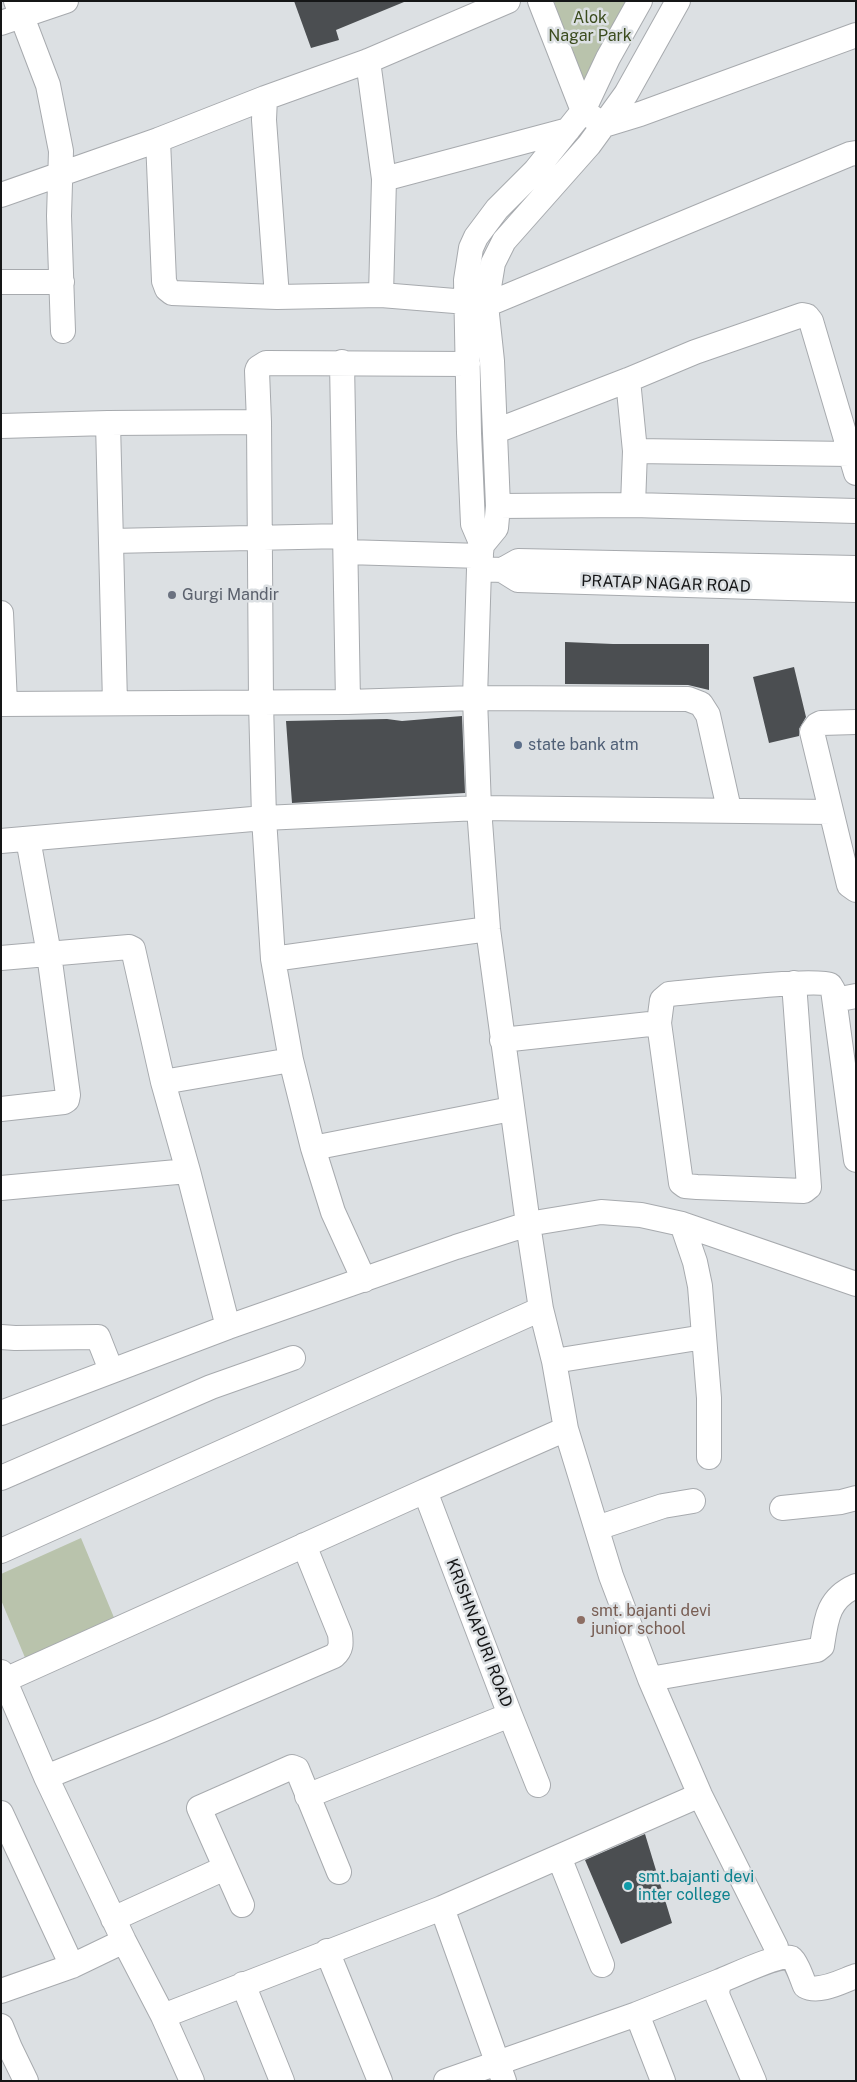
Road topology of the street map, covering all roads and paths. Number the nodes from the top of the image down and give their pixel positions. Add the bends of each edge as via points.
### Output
1 (66, 1) edge
2 (508, 1) edge
3 (540, 1) edge
4 (640, 1) edge
5 (678, 1) edge
6 (13, 14) edge
7 (856, 34) edge
8 (368, 61) junction
9 (265, 98) junction
10 (583, 111) junction
11 (604, 125) junction
12 (568, 130) junction
13 (158, 140) junction
14 (856, 154) edge
15 (60, 175) junction
16 (384, 179) junction
17 (1, 195) edge
18 (1, 282) edge
19 (62, 282) junction
20 (381, 295) junction
21 (277, 297) junction
22 (477, 303) junction
23 (63, 331) dead end
24 (342, 362) junction
25 (468, 364) junction
26 (628, 380) junction
27 (259, 422) junction
28 (108, 423) junction
29 (1, 426) edge
30 (496, 431) junction
31 (635, 451) junction
32 (853, 463) edge
33 (633, 505) junction
34 (498, 506) junction
35 (856, 512) edge
36 (260, 539) junction
37 (111, 541) junction
38 (346, 544) junction
39 (486, 560) junction
40 (856, 568) edge
41 (856, 590) edge
42 (1, 613) edge
43 (475, 698) junction
44 (261, 702) junction
45 (348, 702) junction
46 (115, 703) junction
47 (3, 704) edge
48 (856, 722) edge
49 (479, 808) junction
50 (729, 809) junction
51 (831, 812) junction
52 (264, 818) junction
53 (28, 839) junction
54 (847, 840) edge
55 (1, 841) edge
56 (856, 890) edge
57 (488, 929) junction
58 (49, 954) junction
59 (1, 958) edge
60 (273, 959) junction
61 (794, 983) junction
62 (845, 998) edge
63 (659, 1023) junction
64 (502, 1040) junction
65 (291, 1060) junction
66 (163, 1082) junction
67 (1, 1109) edge
68 (511, 1110) junction
69 (313, 1148) junction
70 (856, 1160) edge
71 (188, 1171) junction
72 (1, 1188) edge
73 (528, 1224) junction
74 (682, 1224) junction
75 (364, 1280) junction
76 (856, 1284) edge
77 (541, 1309) junction
78 (228, 1327) junction
79 (704, 1337) junction
80 (6, 1340) edge
81 (293, 1358) dead end
82 (554, 1361) junction
83 (111, 1370) junction
84 (1, 1413) edge
85 (566, 1429) junction
86 (709, 1457) dead end
87 (1, 1478) edge
88 (425, 1490) junction
89 (856, 1498) edge
90 (693, 1502) dead end
91 (782, 1508) dead end
92 (597, 1528) junction
93 (304, 1545) junction
94 (1, 1551) edge
95 (856, 1586) edge
96 (3, 1676) edge
97 (650, 1679) junction
98 (510, 1715) junction
99 (46, 1777) junction
100 (538, 1785) dead end
101 (700, 1795) junction
102 (307, 1796) junction
103 (1, 1813) edge
104 (559, 1857) junction
105 (225, 1868) junction
106 (339, 1872) dead end
107 (242, 1905) dead end
108 (442, 1908) junction
109 (113, 1918) junction
110 (124, 1941) junction
111 (327, 1952) junction
112 (774, 1959) junction
113 (602, 1965) dead end
114 (72, 1966) junction
115 (856, 1976) edge
116 (720, 1981) junction
117 (243, 1984) junction
118 (1, 1991) edge
119 (636, 2014) junction
120 (163, 2016) junction
121 (1, 2026) edge
122 (501, 2072) edge
123 (190, 2080) edge
124 (26, 2081) edge
125 (282, 2081) edge
126 (380, 2081) edge
127 (446, 2081) edge
128 (663, 2081) edge
129 (754, 2081) edge

1 - 6 street
2 - 8 street
3 - 10 street
4 - 10 street
5 - 11 street via 626,94
6 - 15 street via 48,86 62,151
7 - 11 street
8 - 9 street
8 - 16 street
9 - 13 street
9 - 21 street
10 - 11 street
10 - 12 street
11 - 22 street via 499,248
12 - 16 street
12 - 22 street via 476,237 467,270
13 - 15 street
13 - 21 street via 164,281 167,289 172,293
14 - 22 street
15 - 17 street
15 - 19 street
16 - 20 street
18 - 19 street
19 - 23 street
20 - 21 street
20 - 22 street
22 - 25 street
22 - 30 street via 492,361
24 - 25 street
24 - 27 street via 262,364 257,371
24 - 38 street
25 - 39 street via 473,524
26 - 30 street
26 - 31 street
26 - 32 street via 704,348 795,316 807,316
27 - 28 street
27 - 36 street
28 - 29 street
28 - 37 street
30 - 34 street
31 - 32 street
31 - 33 street
33 - 34 street
33 - 35 street
34 - 39 street via 496,528
36 - 37 street
36 - 38 street
36 - 44 street
37 - 46 street
38 - 39 street
38 - 45 street
39 - 40 street
39 - 41 street, PRATAP NAGAR ROAD via 518,580
39 - 43 street
42 - 47 street
43 - 45 street
43 - 49 street
43 - 50 street via 688,699 701,704 708,715
44 - 45 street
44 - 46 street
44 - 52 street
46 - 47 street
48 - 51 street via 821,723 812,732
49 - 50 street
49 - 52 street
49 - 57 street
50 - 51 street
51 - 54 street
52 - 53 street
52 - 60 street
53 - 55 street
53 - 58 street
54 - 56 street via 849,885
57 - 60 street
57 - 64 street
58 - 59 street
58 - 66 street via 133,949
58 - 67 street via 67,1100
60 - 65 street
61 - 62 street via 826,983
61 - 63 street via 669,994 662,1000
61 - 63 street via 809,1187 804,1191 683,1185
62 - 70 street
63 - 64 street
64 - 68 street
65 - 66 street
65 - 69 street
66 - 71 street
68 - 69 street
68 - 73 street
69 - 75 street via 333,1212
71 - 72 street
71 - 78 street
73 - 74 street via 602,1212 641,1215
73 - 75 street
73 - 77 street
74 - 76 street
74 - 79 street via 700,1286
75 - 78 street
77 - 82 street
77 - 94 street
78 - 83 street
79 - 82 street
79 - 86 street
80 - 83 street via 98,1336
81 - 87 street via 211,1387
82 - 85 street
83 - 84 street
85 - 88 street
85 - 92 street
88 - 93 street
88 - 98 street, KRISHNAPURI ROAD
89 - 91 street
90 - 92 street via 663,1506
92 - 97 street via 611,1576
93 - 96 street
93 - 99 street via 340,1634 341,1645 334,1656
95 - 97 street via 833,1603 822,1646 817,1650
96 - 99 street
97 - 101 street
98 - 100 street
98 - 102 street, KRISHNAPURI ROAD
99 - 109 street
101 - 104 street
101 - 112 street via 776,1946
102 - 105 street via 297,1769 292,1766 200,1807
102 - 106 street
103 - 114 street
104 - 108 street
104 - 113 street
105 - 107 street
105 - 109 street
108 - 111 street
108 - 122 street
109 - 110 street
110 - 114 street
110 - 120 street
111 - 117 street
111 - 126 street
112 - 115 street via 792,1959 805,1986 811,1989
112 - 116 street
114 - 118 street
116 - 119 street
116 - 129 street via 718,1997
117 - 120 street
117 - 125 street
119 - 122 street
119 - 128 street
120 - 123 street
121 - 124 street
122 - 127 street

